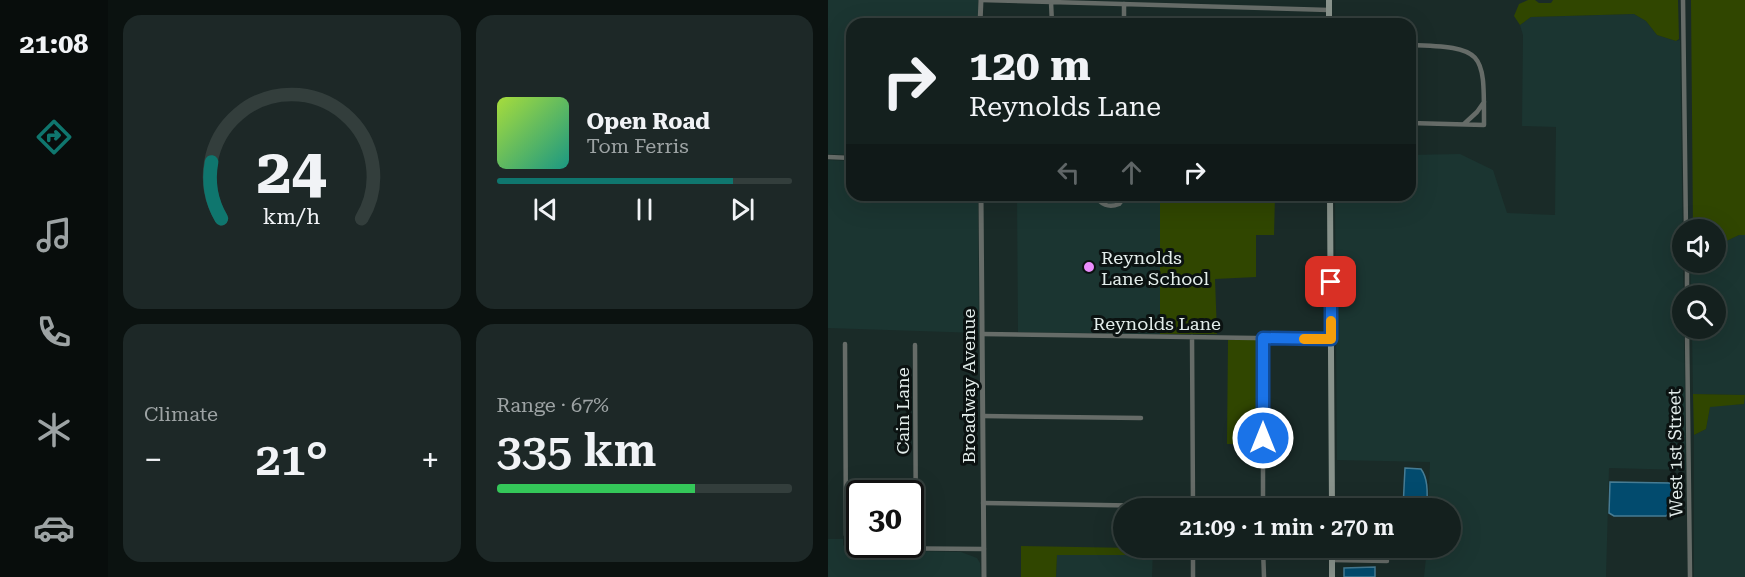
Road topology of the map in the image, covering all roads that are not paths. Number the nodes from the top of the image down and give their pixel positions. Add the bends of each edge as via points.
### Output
1 (981, 0) edge
2 (1329, 0) edge
3 (1683, 0) edge
4 (1052, 2) junction
5 (1124, 4) junction
6 (1329, 10) junction
7 (980, 18) edge
8 (1052, 18) edge
9 (1124, 18) edge
10 (1329, 18) edge
11 (1416, 45) edge
12 (1484, 101) junction
13 (1416, 123) edge
14 (1464, 124) junction
15 (828, 157) edge
16 (846, 158) edge
17 (981, 201) edge
18 (1099, 201) edge
19 (1121, 201) edge
20 (1330, 201) edge
21 (1686, 219) edge
22 (982, 334) junction
23 (1191, 337) junction
24 (1263, 338) junction
25 (1331, 339) junction
26 (1687, 339) edge
27 (845, 344) dead end
28 (915, 345) dead end
29 (983, 416) junction
30 (1141, 418) dead end
31 (916, 480) edge
32 (1192, 498) edge
33 (1263, 498) edge
34 (1332, 498) edge
35 (983, 504) junction
36 (1113, 505) edge
37 (846, 535) edge
38 (924, 549) edge
39 (984, 549) junction
40 (1193, 558) edge
41 (1263, 558) edge
42 (1332, 560) joint
43 (1387, 561) dead end
44 (984, 577) edge
45 (1193, 577) edge
46 (1264, 577) edge
47 (1332, 577) edge
48 (1690, 577) edge

1 - 4 street
1 - 7 street
2 - 6 main road
3 - 21 street
4 - 5 street
4 - 8 street
5 - 6 street
5 - 9 street
6 - 10 main road
11 - 12 street via 1447,46 1472,54 1481,68
12 - 14 street
12 - 14 street via 1484,125
13 - 14 street
15 - 16 street
17 - 22 street, Broadway Avenue
18 - 19 street via 1109,206
20 - 25 main road
22 - 23 street, Reynolds Lane
22 - 29 street, Broadway Avenue
23 - 24 street, Reynolds Lane
23 - 32 street
24 - 25 street, Reynolds Lane
24 - 33 street
25 - 34 main road
26 - 48 street, West 1st Street
27 - 37 street
28 - 31 street, Cain Lane
29 - 30 street
29 - 35 street, Broadway Avenue
35 - 36 street
35 - 39 street, Broadway Avenue
38 - 39 street
39 - 44 street, Broadway Avenue
40 - 45 street
41 - 46 street
42 - 43 street
42 - 47 main road

